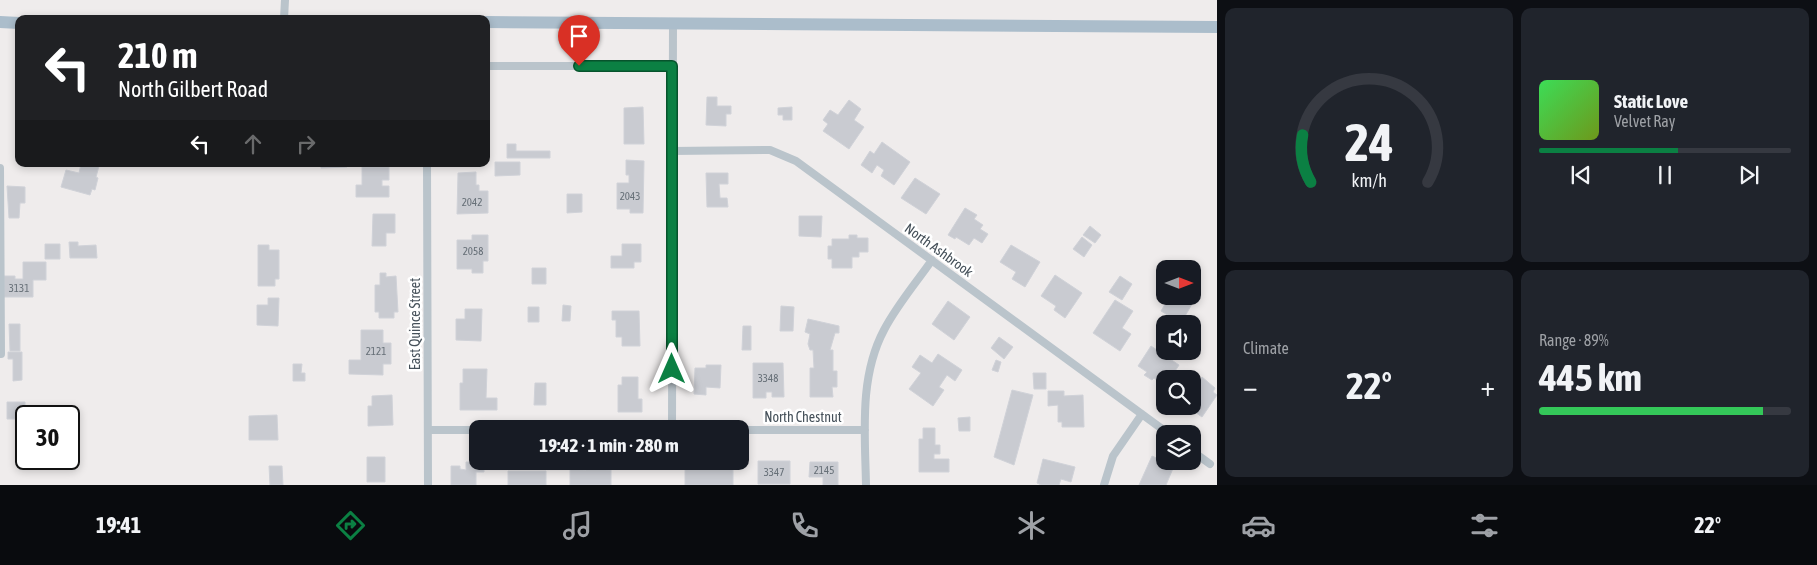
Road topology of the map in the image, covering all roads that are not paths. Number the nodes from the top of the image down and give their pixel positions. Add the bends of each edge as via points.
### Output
1 (285, 0) edge
2 (284, 15) edge
3 (0, 22) edge
4 (490, 22) edge
5 (673, 22) junction
6 (15, 23) edge
7 (1217, 27) edge
8 (490, 66) edge
9 (672, 66) junction
10 (672, 151) junction
11 (427, 167) edge
12 (0, 168) edge
13 (932, 260) junction
14 (1, 354) edge
15 (1142, 414) junction
16 (672, 420) edge
17 (1157, 425) edge
18 (428, 430) junction
19 (469, 430) edge
20 (749, 430) edge
21 (865, 430) junction
22 (1201, 458) edge
23 (1210, 464) dead end
24 (428, 485) edge
25 (866, 485) edge
26 (1104, 485) edge

1 - 2 street
3 - 6 main road
4 - 5 main road
5 - 7 main road
5 - 9 street
8 - 9 street
9 - 10 street
10 - 13 street, North Ashbrook via 756,149 784,154
10 - 16 street
11 - 18 street, East Quince Street
12 - 14 street
13 - 15 street, North Ashbrook
13 - 21 street via 884,330 873,356 866,386
15 - 17 street, North Ashbrook
15 - 26 street via 1113,456
18 - 19 street
18 - 24 street, East Quince Street
20 - 21 street, North Chestnut
21 - 25 street
22 - 23 street

